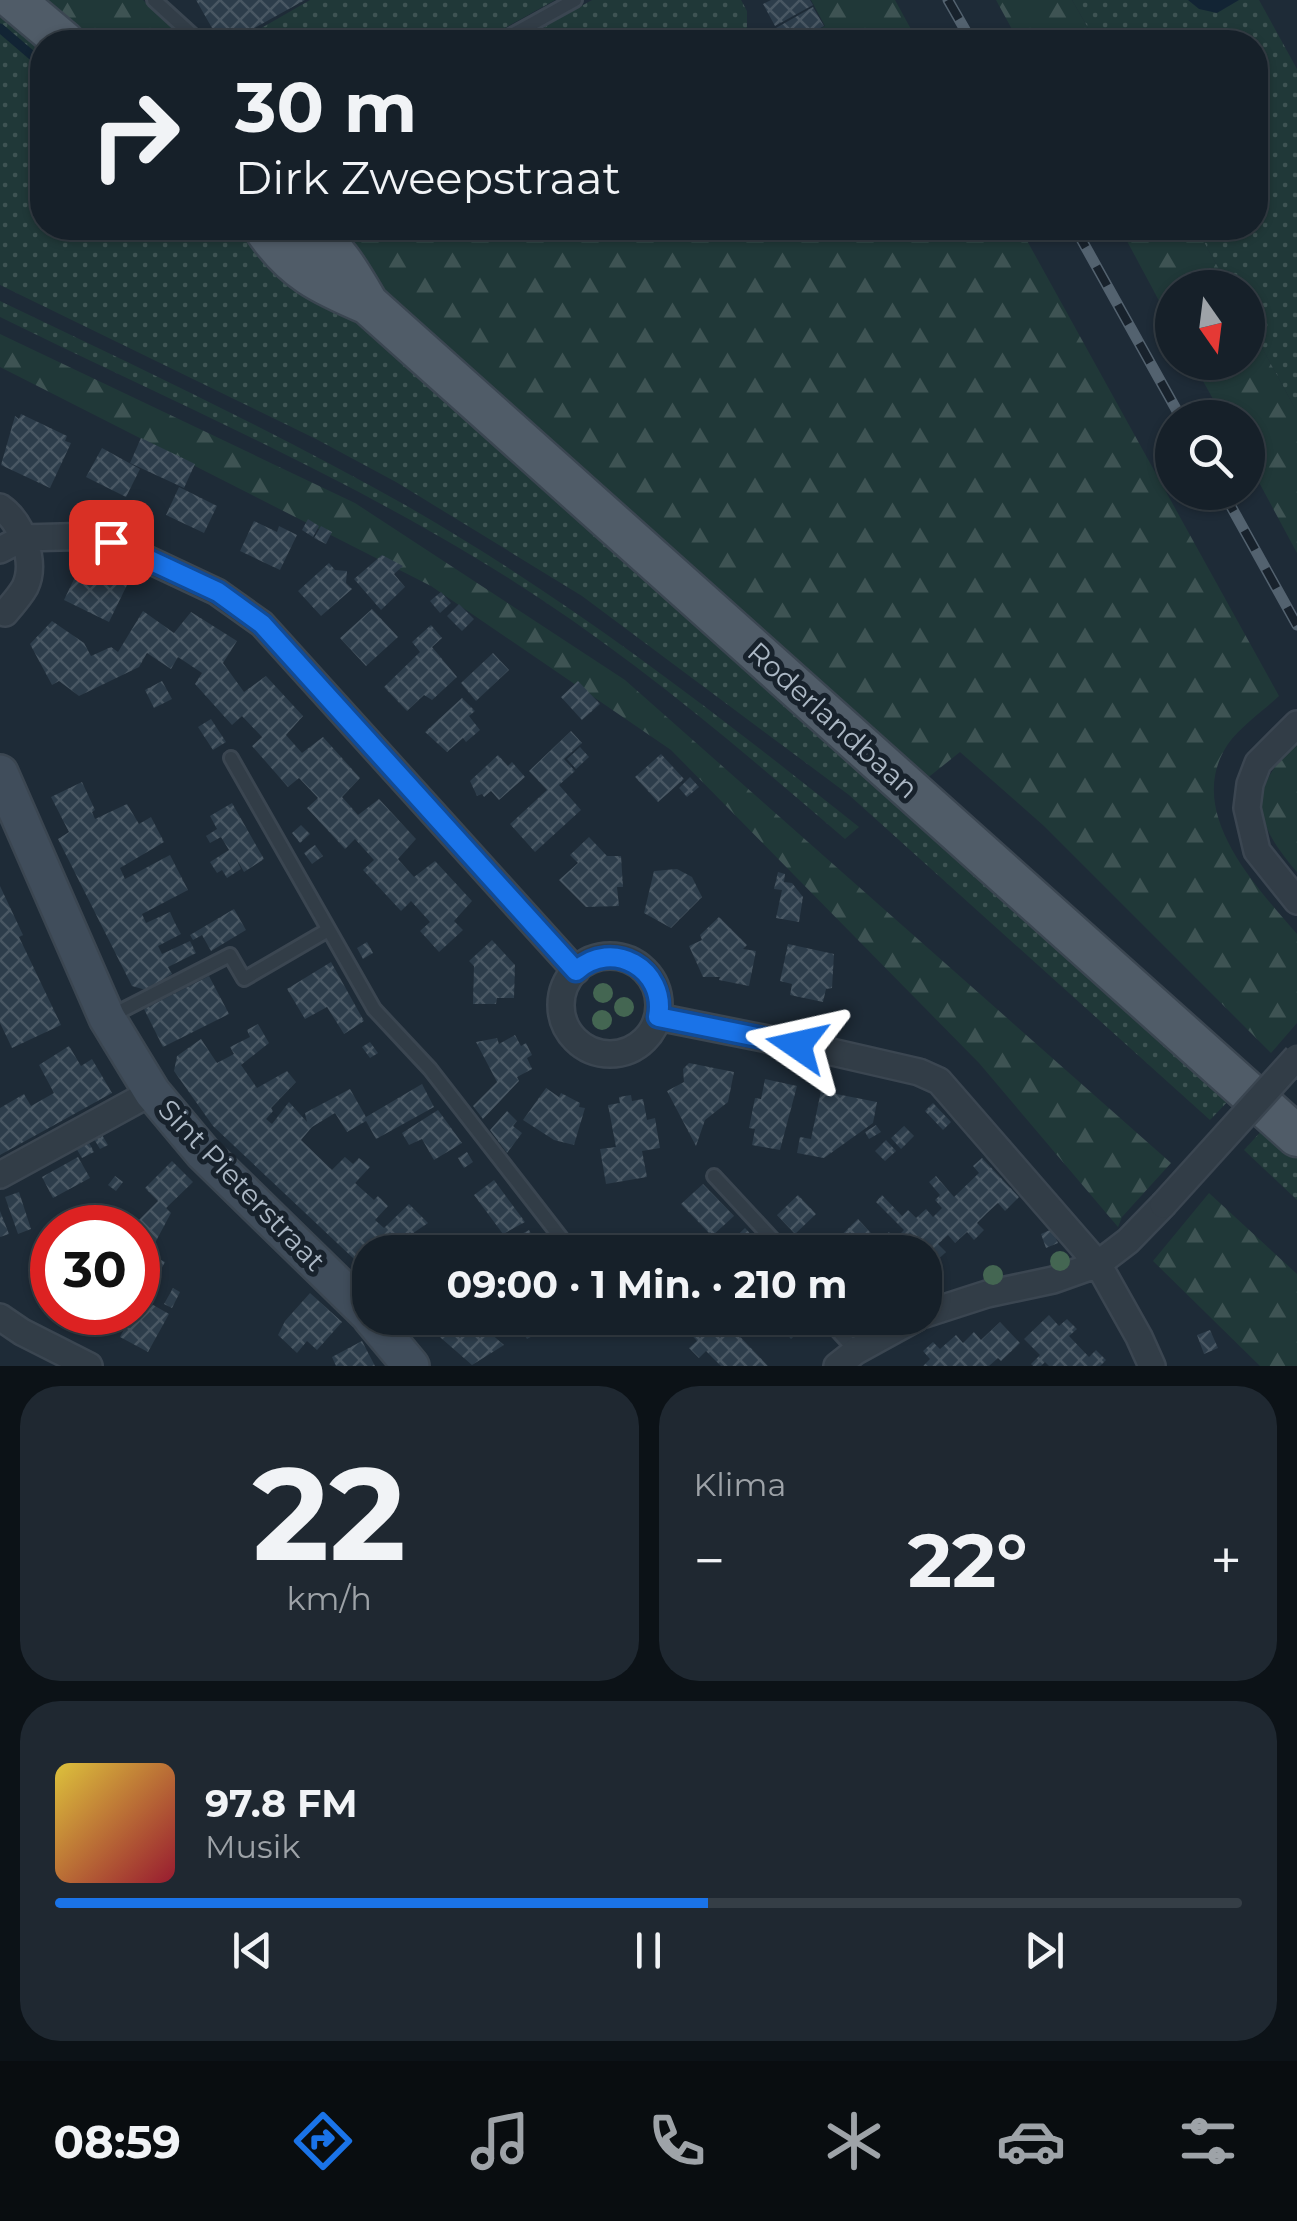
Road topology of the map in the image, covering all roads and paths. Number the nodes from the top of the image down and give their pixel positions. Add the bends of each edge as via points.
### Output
1 (14, 0) edge
2 (154, 0) edge
3 (574, 0) edge
4 (50, 30) edge
5 (187, 30) edge
6 (520, 30) edge
7 (272, 240) edge
8 (325, 240) edge
9 (368, 304) junction
10 (0, 507) edge
11 (12, 544) edge
12 (5, 612) dead end
13 (1294, 727) edge
14 (230, 758) dead end
15 (0, 772) edge
16 (1297, 901) edge
17 (328, 930) junction
18 (576, 971) junction
19 (658, 1017) junction
20 (107, 1018) junction
21 (1297, 1057) edge
22 (152, 1092) junction
23 (1297, 1136) edge
24 (0, 1175) edge
25 (714, 1176) dead end
26 (559, 1235) edge
27 (769, 1235) edge
28 (1098, 1264) junction
29 (352, 1298) edge
30 (942, 1308) edge
31 (0, 1317) edge
32 (386, 1335) edge
33 (834, 1335) edge
34 (887, 1335) edge
35 (846, 1359) edge
36 (89, 1366) edge
37 (411, 1366) edge
38 (1152, 1366) edge

1 - 4 main road
2 - 5 lane
3 - 6 lane
7 - 9 main road, Roderlandbaan via 320,284
8 - 9 main road, Roderlandbaan
9 - 23 main road, Roderlandbaan
10 - 11 street via 14,522
11 - 12 street via 29,558 28,578
11 - 18 street via 98,536 218,592 262,624
13 - 16 street via 1258,763 1247,808 1258,851
14 - 17 lane
15 - 20 street, Sint Pieterstraat
17 - 20 lane via 244,979 230,955
17 - 26 lane via 374,1009 430,1069
18 - 19 street via 604,957 634,963 655,986
18 - 19 street via 561,1008 569,1031 586,1048 626,1052 646,1039
19 - 28 street via 940,1081
20 - 22 street, Sint Pieterstraat
21 - 28 street, bridge via 1128,1242
22 - 24 street
22 - 29 street, Sint Pieterstraat
25 - 27 lane
28 - 30 street
28 - 38 street
31 - 36 street
32 - 37 street, Sint Pieterstraat
33 - 35 lane
34 - 35 street

